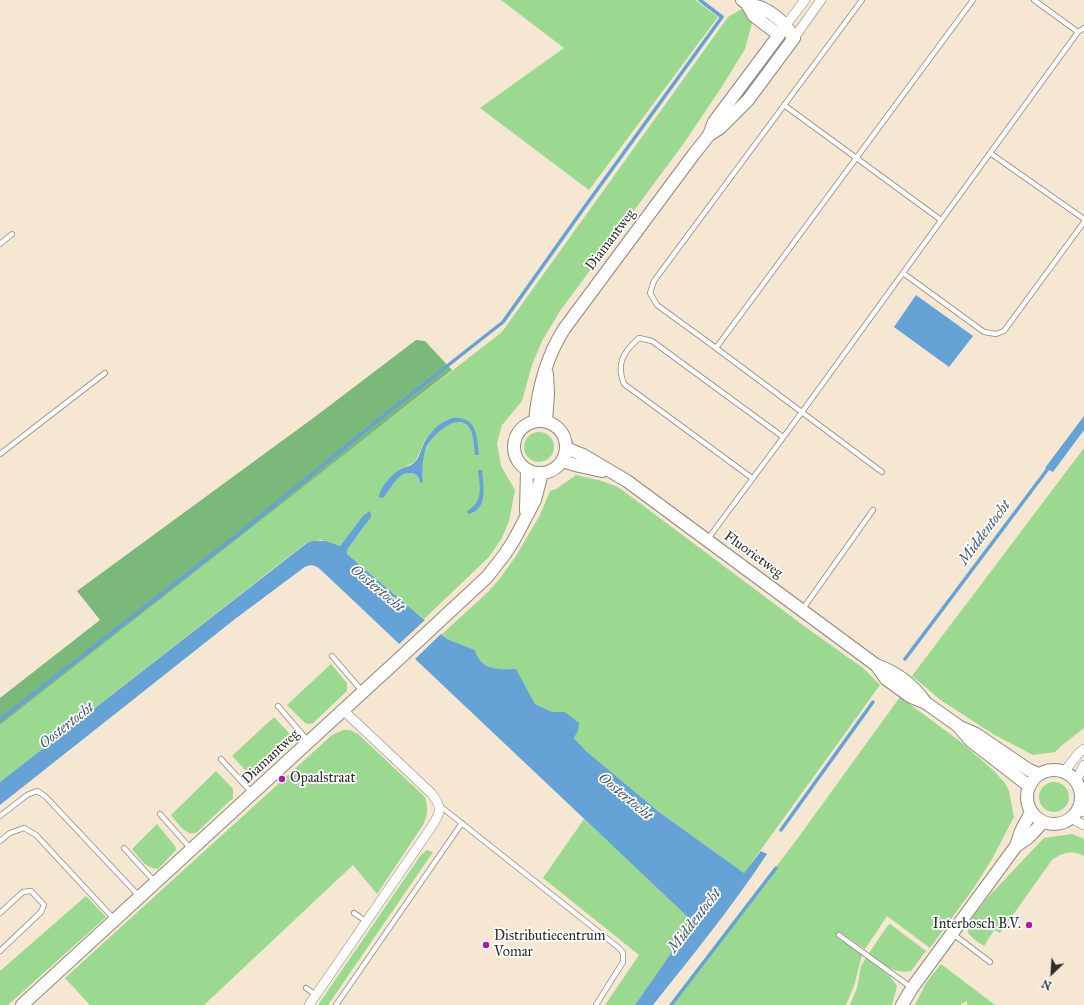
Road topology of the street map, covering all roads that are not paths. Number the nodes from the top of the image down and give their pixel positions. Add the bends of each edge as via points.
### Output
1 (805, 0) edge
2 (820, 0) edge
3 (862, 0) edge
4 (973, 0) edge
5 (1034, 0) edge
6 (744, 2) edge
7 (1084, 28) edge
8 (782, 30) junction
9 (1078, 32) junction
10 (794, 38) junction
11 (784, 105) junction
12 (709, 135) junction
13 (990, 153) junction
14 (856, 158) junction
15 (941, 220) junction
16 (1084, 220) edge
17 (12, 234) dead end
18 (0, 244) edge
19 (903, 273) junction
20 (716, 348) junction
21 (105, 373) dead end
22 (802, 412) junction
23 (541, 421) junction
24 (783, 437) junction
25 (566, 448) junction
26 (0, 454) edge
27 (562, 460) junction
28 (527, 470) junction
29 (611, 472) junction
30 (882, 472) dead end
31 (542, 473) junction
32 (752, 478) junction
33 (873, 510) dead end
34 (525, 518) junction
35 (707, 540) junction
36 (802, 610) junction
37 (332, 656) dead end
38 (363, 692) junction
39 (278, 706) dead end
40 (343, 710) junction
41 (957, 726) junction
42 (309, 741) junction
43 (1084, 749) edge
44 (221, 759) dead end
45 (1084, 765) edge
46 (1064, 772) junction
47 (1038, 774) junction
48 (1076, 780) junction
49 (1029, 786) junction
50 (252, 794) junction
51 (440, 806) junction
52 (1081, 810) edge
53 (1031, 812) junction
54 (160, 814) dead end
55 (0, 816) edge
56 (1071, 818) junction
57 (1043, 822) junction
58 (462, 823) junction
59 (1084, 826) edge
60 (0, 841) edge
61 (1016, 846) junction
62 (124, 848) dead end
63 (191, 849) junction
64 (155, 882) junction
65 (140, 897) junction
66 (0, 913) edge
67 (354, 913) dead end
68 (115, 920) junction
69 (366, 922) junction
70 (952, 933) junction
71 (839, 935) dead end
72 (0, 951) edge
73 (990, 962) dead end
74 (306, 988) dead end
75 (912, 988) junction
76 (316, 995) junction
77 (22, 1005) edge
78 (309, 1005) edge
79 (336, 1005) edge
80 (596, 1005) edge
81 (902, 1005) edge

1 - 8 street, Diamantweg
2 - 10 street, Diamantweg
3 - 11 lane
4 - 14 lane
5 - 9 lane
6 - 8 street via 754,16
7 - 9 lane
8 - 10 street
8 - 12 street, Diamantweg via 714,122
9 - 13 lane
10 - 12 street, Diamantweg via 748,100 720,128
11 - 14 lane
11 - 20 lane via 654,281 650,292 657,305
12 - 23 street, Diamantweg via 564,329 554,346 547,368 548,394
13 - 15 lane
13 - 16 lane
14 - 15 lane
14 - 20 lane
15 - 19 lane
16 - 19 lane via 1004,331 996,334 984,332
17 - 18 lane
19 - 22 lane
20 - 22 lane
21 - 26 lane
22 - 24 lane
22 - 30 lane
23 - 25 street via 561,431
23 - 28 street via 527,423 516,435 516,458
24 - 32 lane
24 - 32 lane via 652,341 639,338 628,347 620,374 624,384
25 - 27 street
25 - 29 street, Fluorietweg
27 - 29 street, Fluorietweg
27 - 31 street via 551,470
28 - 31 street
28 - 34 street, Diamantweg
29 - 35 street, Fluorietweg
31 - 34 street, Diamantweg via 535,500
32 - 35 lane
33 - 36 lane
34 - 38 street, Diamantweg via 512,544 474,590
35 - 36 street, Fluorietweg
36 - 41 street, Fluorietweg via 876,665 886,679 898,688 926,703
37 - 38 lane
38 - 40 street, Diamantweg
39 - 42 lane
40 - 42 street, Diamantweg
40 - 51 street via 431,793
41 - 47 street, Fluorietweg via 976,734
41 - 49 street, Fluorietweg via 971,741
42 - 50 street, Diamantweg
43 - 46 street
44 - 50 lane
45 - 48 street
46 - 47 street via 1054,769
46 - 48 street
47 - 49 street
48 - 52 street via 1080,788
49 - 53 street via 1026,795
50 - 63 street, Diamantweg
51 - 58 lane
51 - 69 street via 440,813
52 - 56 street
53 - 57 street
53 - 61 street
54 - 63 lane
55 - 65 lane via 27,795 37,791 45,796
56 - 57 street via 1058,824
56 - 59 street
57 - 61 street
58 - 79 lane
58 - 80 lane via 623,953 623,962
60 - 68 lane via 10,833 24,828 36,835
61 - 70 street
62 - 64 lane
63 - 64 street, Diamantweg
64 - 65 street, Diamantweg
65 - 68 street, Diamantweg
66 - 72 lane via 23,892 31,891 44,905 41,912
67 - 69 lane
68 - 77 street, Diamantweg
69 - 76 street
70 - 73 lane
70 - 75 street
71 - 75 lane
74 - 76 lane
75 - 81 street
76 - 78 street

